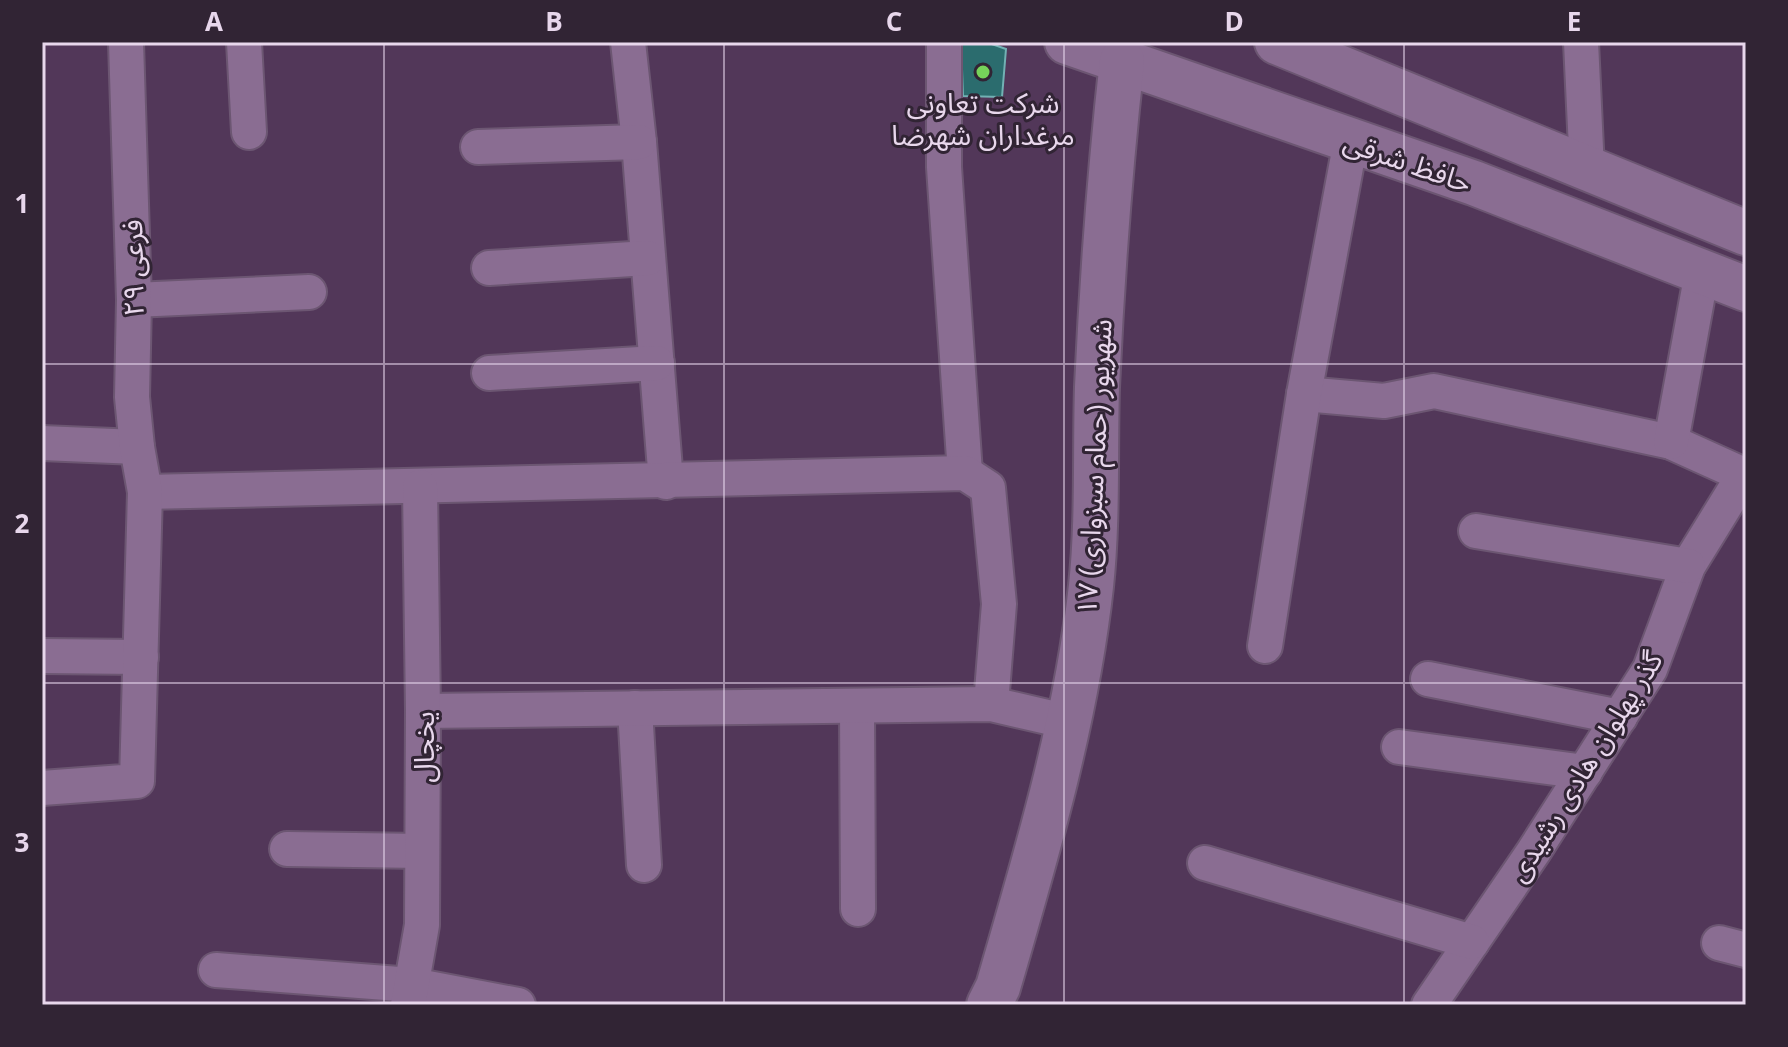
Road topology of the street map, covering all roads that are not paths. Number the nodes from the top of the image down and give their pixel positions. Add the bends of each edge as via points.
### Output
1 (126, 42) edge
2 (244, 42) edge
3 (628, 42) edge
4 (944, 42) edge
5 (1067, 42) edge
6 (1581, 42) edge
7 (1296, 47) edge
8 (1122, 61) junction
9 (1449, 112) junction
10 (249, 132) dead end
11 (1351, 140) junction
12 (639, 142) junction
13 (478, 147) dead end
14 (1426, 166) junction
15 (1587, 170) junction
16 (1746, 233) edge
17 (648, 258) junction
18 (489, 268) dead end
19 (1702, 272) junction
20 (1746, 289) edge
21 (309, 292) dead end
22 (134, 300) junction
23 (657, 363) junction
24 (489, 373) dead end
25 (1304, 394) junction
26 (1671, 442) junction
27 (42, 443) edge
28 (137, 447) junction
29 (965, 473) junction
30 (666, 482) junction
31 (420, 487) junction
32 (145, 492) junction
33 (1476, 531) dead end
34 (1688, 566) junction
35 (1265, 646) dead end
36 (42, 656) edge
37 (141, 657) junction
38 (1428, 679) dead end
39 (991, 704) junction
40 (857, 706) junction
41 (635, 708) junction
42 (423, 711) junction
43 (1620, 717) junction
44 (1069, 722) junction
45 (1399, 747) dead end
46 (1585, 772) junction
47 (42, 788) edge
48 (287, 849) dead end
49 (422, 851) junction
50 (1205, 863) dead end
51 (644, 865) dead end
52 (858, 909) dead end
53 (1472, 942) junction
54 (216, 970) dead end
55 (410, 995) edge
56 (518, 1005) edge
57 (989, 1005) edge
58 (1429, 1005) edge

1 - 22 street, فرعی ۲۹
2 - 10 street
3 - 12 street
4 - 29 street via 944,167
5 - 8 main road, حافظ شرقی
6 - 15 street
7 - 9 main road, حافظ شرقی
8 - 11 main road, حافظ شرقی
8 - 44 main road, ۱۷ شهریور (حمام سبزواری) via 1108,183 1091,586
9 - 14 main road
9 - 15 main road, حافظ شرقی
11 - 14 main road, حافظ شرقی
11 - 25 street
12 - 13 street
12 - 17 street
14 - 19 main road, حافظ شرقی
15 - 16 main road, حافظ شرقی
17 - 18 street
17 - 23 street
19 - 20 main road, حافظ شرقی
19 - 26 street
21 - 22 street
22 - 28 street, فرعی ۲۹
23 - 24 street
23 - 30 street
25 - 26 street via 1384,401 1434,391
25 - 35 street
26 - 34 street, گذر پهلوان هادی رشیدی via 1744,475
27 - 28 street
28 - 32 street, فرعی ۲۹
29 - 30 street
29 - 39 street via 988,488 999,604
30 - 31 street
31 - 32 street
31 - 42 street, یخچال
32 - 37 street, فرعی ۲۹
33 - 34 street
34 - 43 street, گذر پهلوان هادی رشیدی via 1650,669
36 - 37 street
37 - 47 street, فرعی ۲۹ via 137,781
38 - 43 street
39 - 40 street
39 - 44 street
40 - 41 street
40 - 52 street
41 - 42 street
41 - 51 street
42 - 49 street, یخچال
43 - 46 street, گذر پهلوان هادی رشیدی
44 - 57 main road, ۱۷ شهریور (حمام سبزواری) via 1038,848
45 - 46 street
46 - 53 street, گذر پهلوان هادی رشیدی
48 - 49 street
49 - 55 street, یخچال via 422,925
50 - 53 street
53 - 58 street, گذر پهلوان هادی رشیدی
54 - 55 street
55 - 56 street

